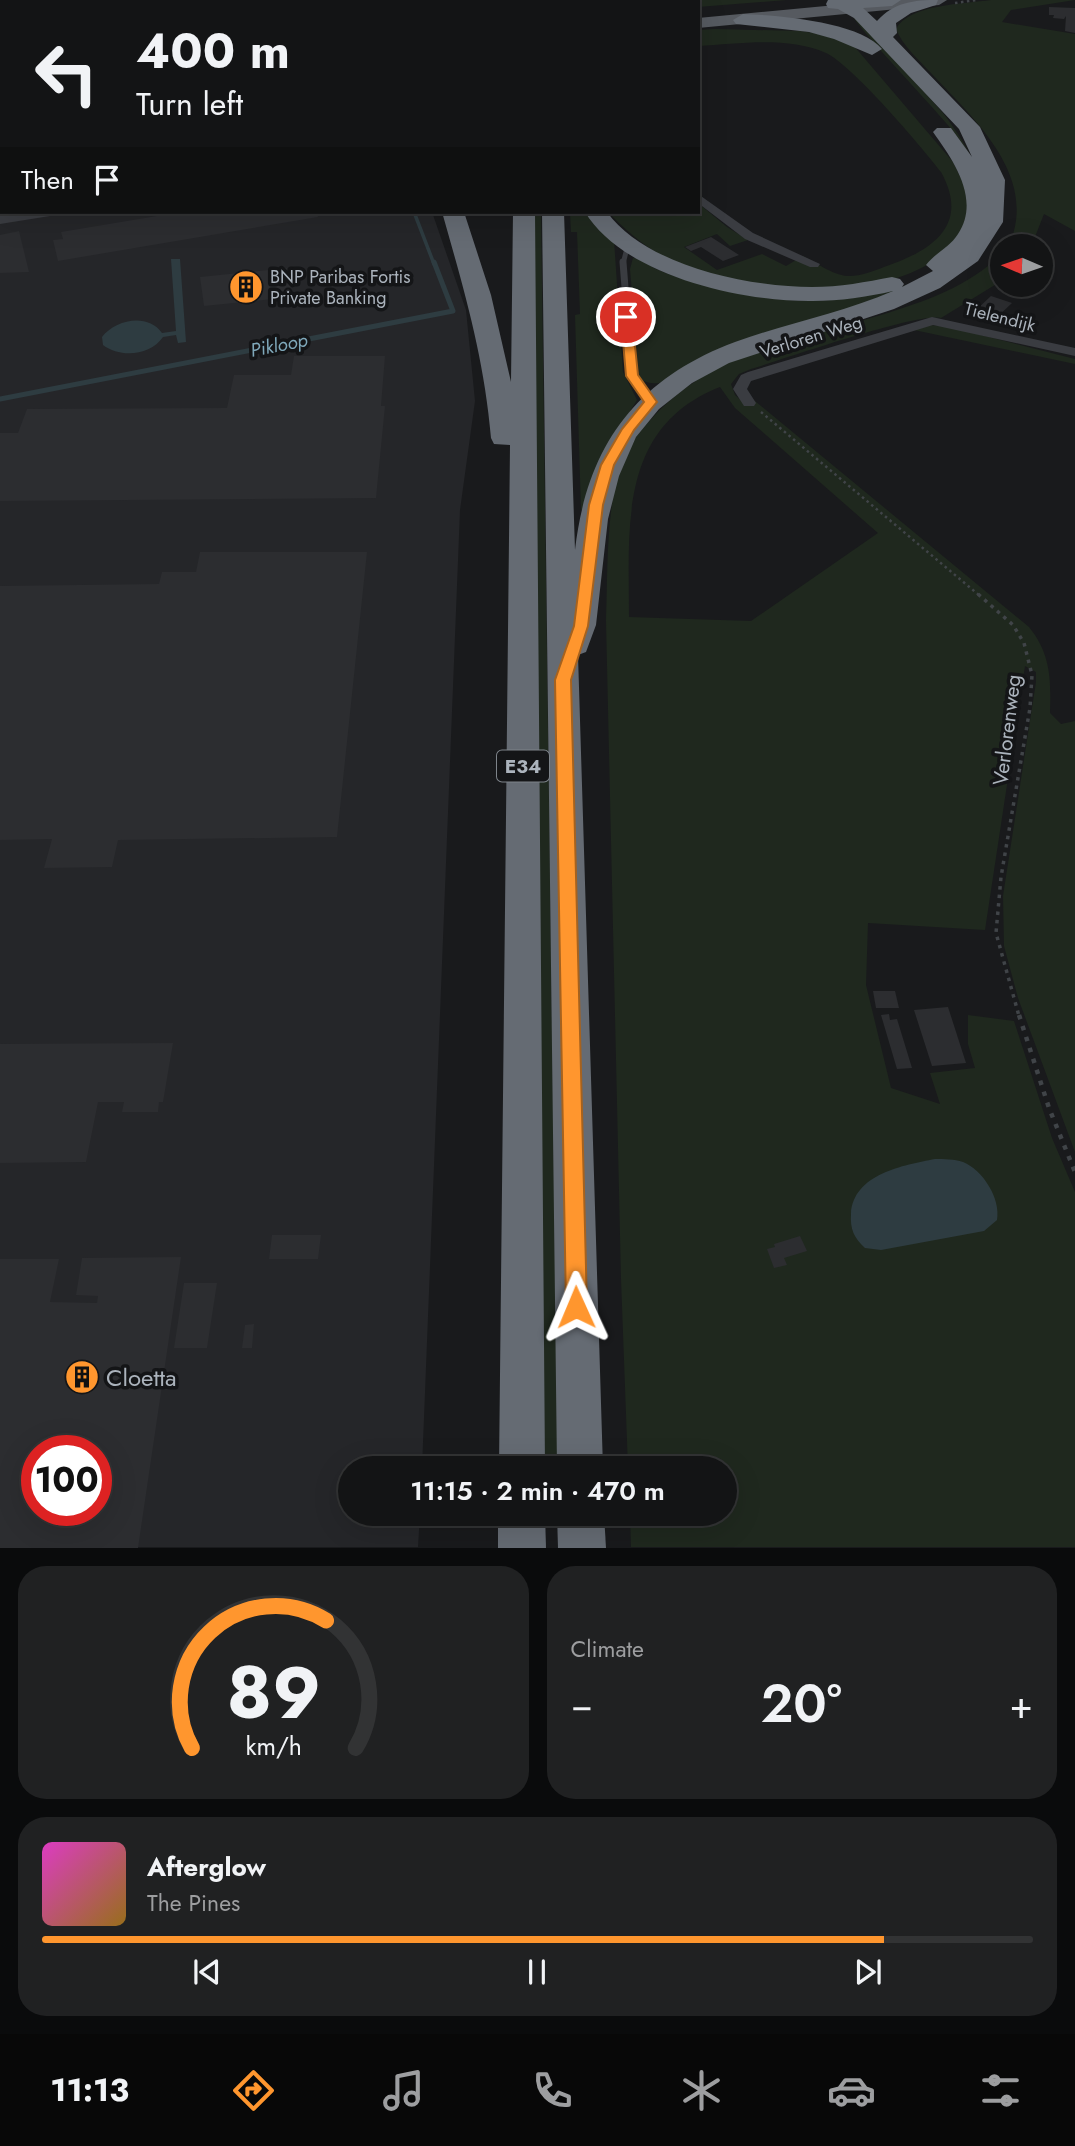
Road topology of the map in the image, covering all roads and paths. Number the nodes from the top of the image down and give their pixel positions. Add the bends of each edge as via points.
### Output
1 (892, 0) edge
2 (934, 1) edge
3 (847, 7) edge
4 (772, 8) joint
5 (700, 14) edge
6 (743, 20) junction
7 (700, 23) edge
8 (892, 45) junction
9 (872, 49) junction
10 (916, 100) dead end
11 (933, 119) dead end
12 (700, 199) edge
13 (18, 214) edge
14 (454, 214) edge
15 (524, 214) edge
16 (552, 214) edge
17 (598, 214) edge
18 (0, 220) edge
19 (632, 247) junction
20 (814, 264) dead end
21 (916, 325) joint
22 (1075, 352) edge
23 (651, 402) junction
24 (749, 403) joint
25 (523, 524) junction
26 (563, 680) junction
27 (1075, 1172) edge
28 (522, 1456) edge
29 (580, 1456) edge
30 (522, 1526) edge
31 (581, 1526) edge
32 (522, 1548) edge
33 (582, 1548) edge

1 - 3 highway
2 - 3 main road
2 - 8 highway via 904,9 887,21 884,28
3 - 4 highway
3 - 6 main road
3 - 8 highway
3 - 9 highway
4 - 5 main road
6 - 7 main road
6 - 9 highway via 818,27
8 - 23 highway via 970,128 993,162 1004,201 996,242 972,267 929,291 719,357
9 - 10 highway
11 - 19 highway via 973,175 978,213 963,247 926,272 851,292 766,292 705,279
12 - 20 street via 749,236
13 - 18 street
14 - 25 highway via 489,328 501,399 506,487
15 - 25 highway, E34
16 - 26 highway, E34
17 - 19 highway
19 - 23 lane via 623,263 630,366 634,382
21 - 22 street, Tielendijk via 932,321 960,324
21 - 24 street, Verloren Weg via 753,375 740,389
23 - 26 highway via 608,465 596,505 581,626
24 - 27 path, Verlorenweg via 994,608 1024,642 1032,675 1030,708 996,933 1040,1083
25 - 28 highway, E34
26 - 29 highway, E34
30 - 32 highway
31 - 33 highway

